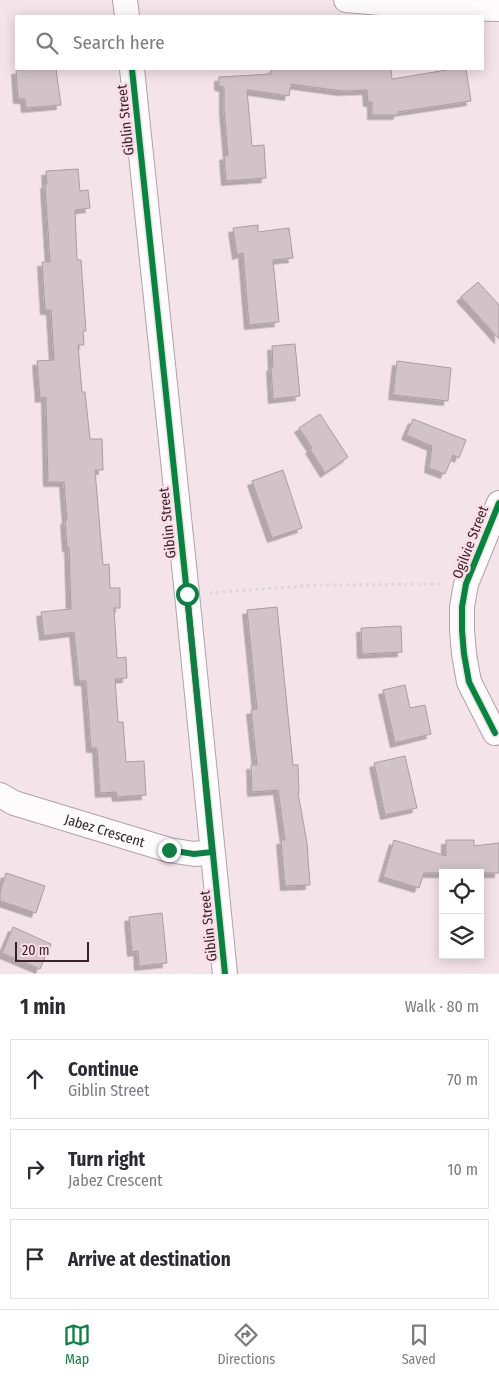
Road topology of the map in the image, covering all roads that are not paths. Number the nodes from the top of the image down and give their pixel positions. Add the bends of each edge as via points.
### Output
1 (125, 0) edge
2 (346, 0) edge
3 (499, 9) edge
4 (126, 15) edge
5 (132, 70) edge
6 (499, 503) edge
7 (496, 733) dead end
8 (0, 795) edge
9 (212, 852) junction
10 (225, 974) edge

1 - 4 street
2 - 3 street via 438,8
5 - 9 street, Giblin Street
6 - 7 street, Ogilvie Street via 466,584 462,607 469,682
8 - 9 street, Jabez Crescent via 14,803 169,850 194,854
9 - 10 street, Giblin Street

